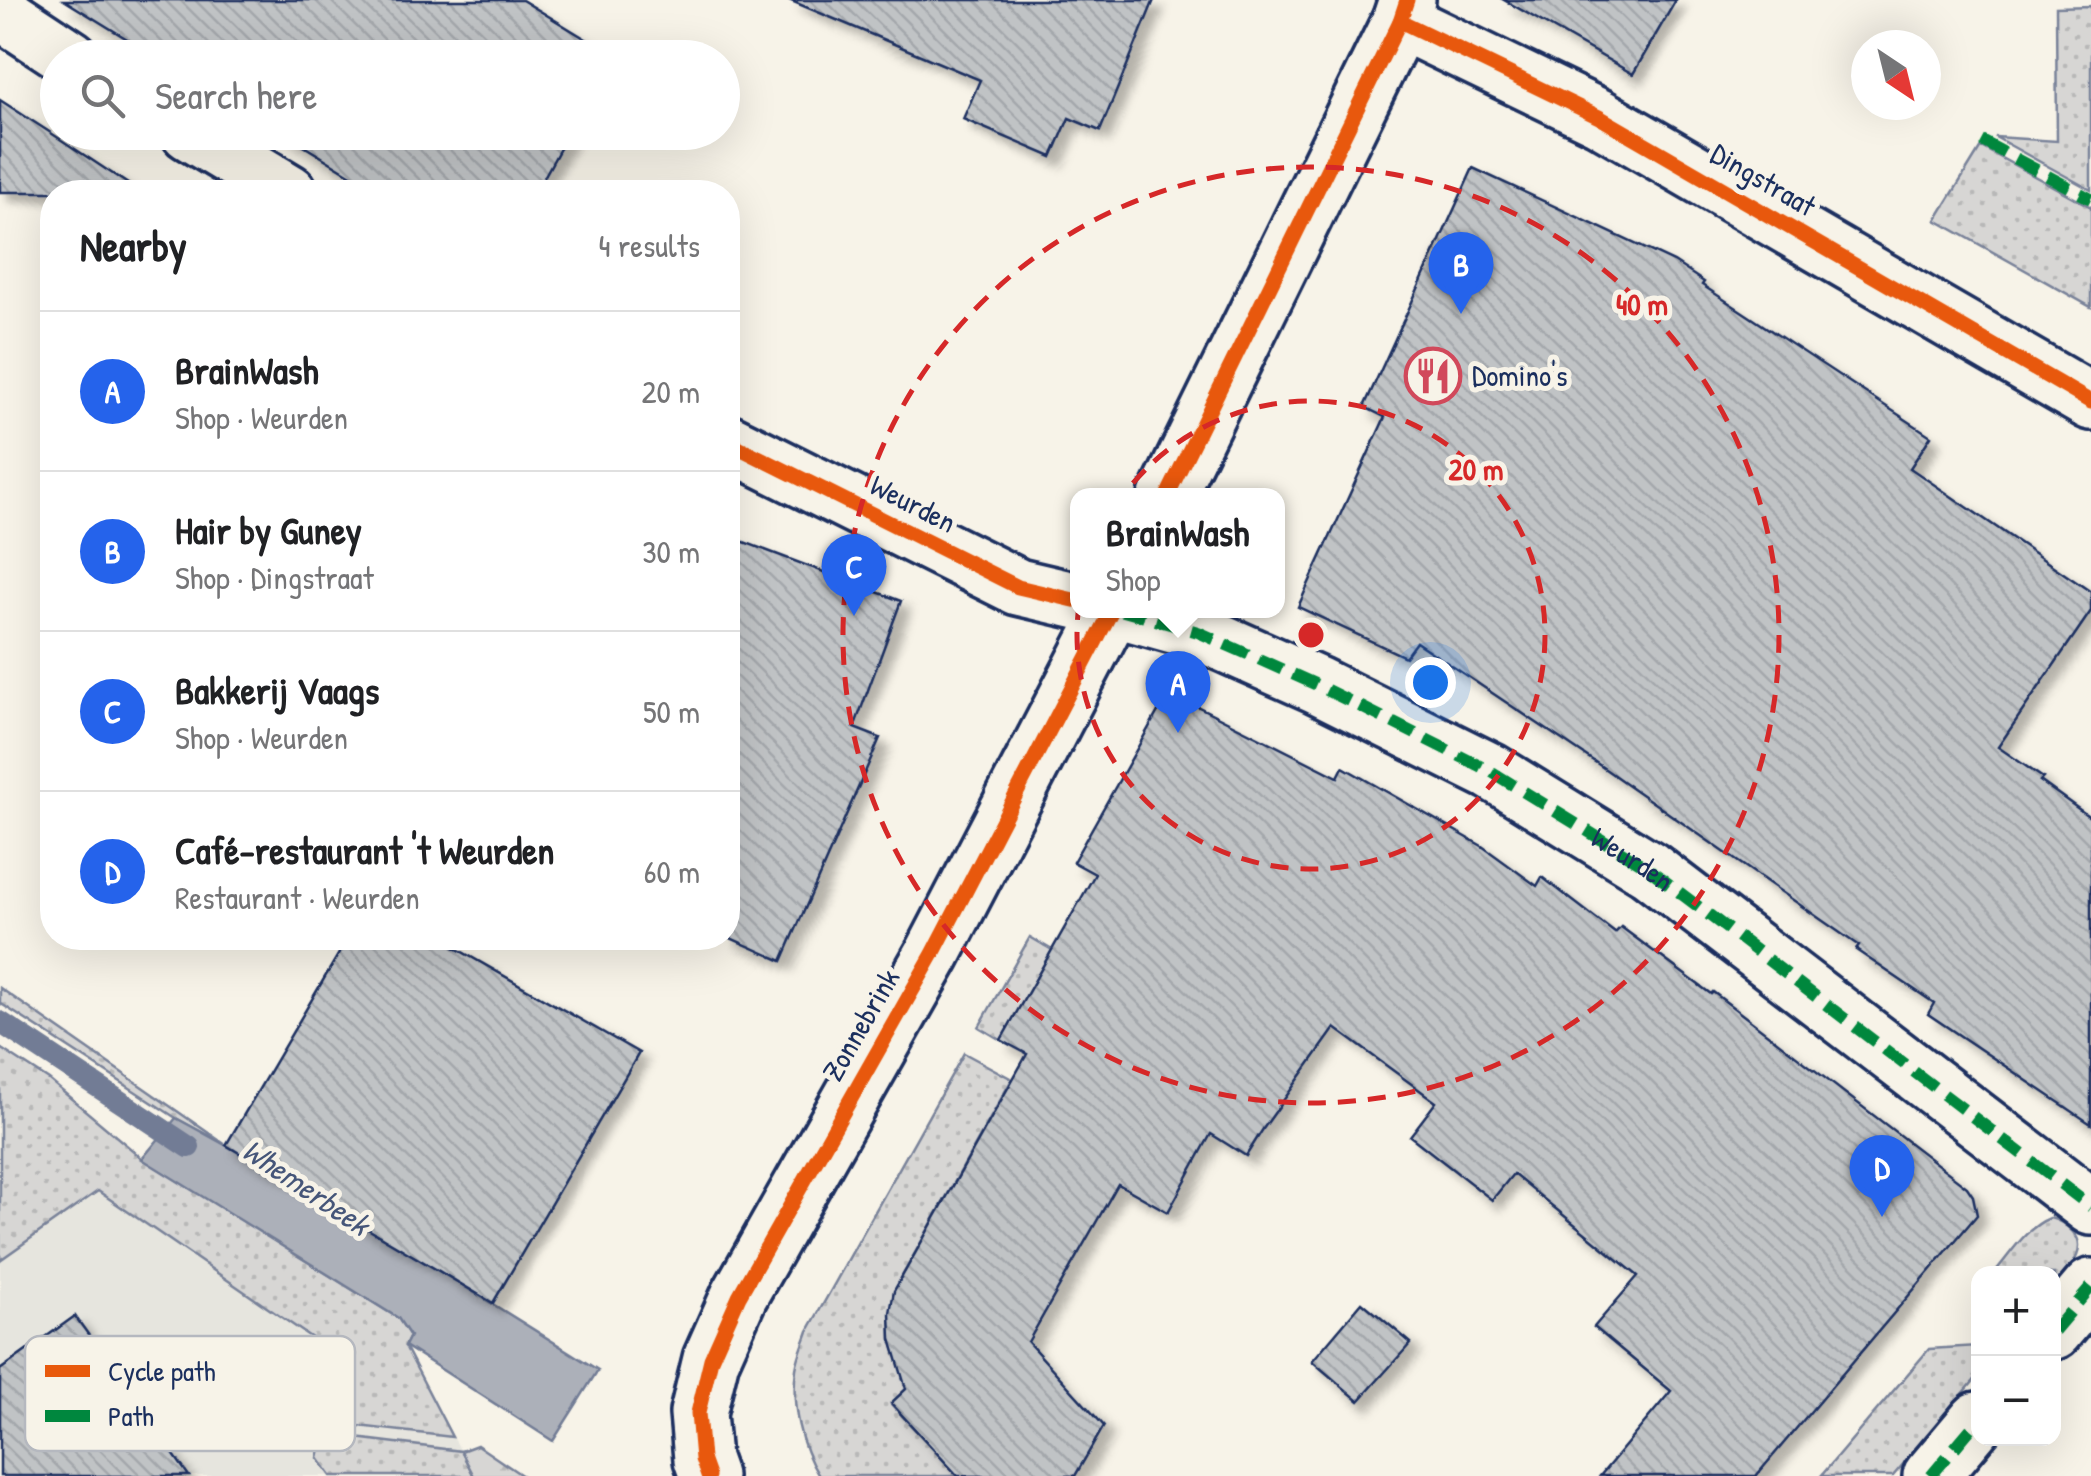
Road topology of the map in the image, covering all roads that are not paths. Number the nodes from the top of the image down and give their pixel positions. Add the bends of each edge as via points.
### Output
1 (0, 11) edge
2 (1404, 11) edge
3 (44, 40) edge
4 (219, 150) edge
5 (268, 180) edge
6 (2091, 402) edge
7 (740, 448) edge
8 (1170, 488) edge
9 (1070, 599) edge
10 (1108, 618) edge
11 (1148, 618) edge
12 (2091, 1206) edge
13 (2091, 1287) edge
14 (2061, 1323) edge
15 (1971, 1428) edge
16 (708, 1476) edge
17 (1931, 1476) edge

1 - 3 street
2 - 6 street, Dingstraat
2 - 8 street, Dingstraat
4 - 5 street
7 - 9 street, Weurden via 1018,587
10 - 16 street, Zonnebrink via 932,954 739,1296 710,1359 698,1412
11 - 12 street, Weurden via 1198,632 1317,685 1492,772 1649,869
13 - 14 street
15 - 17 street

